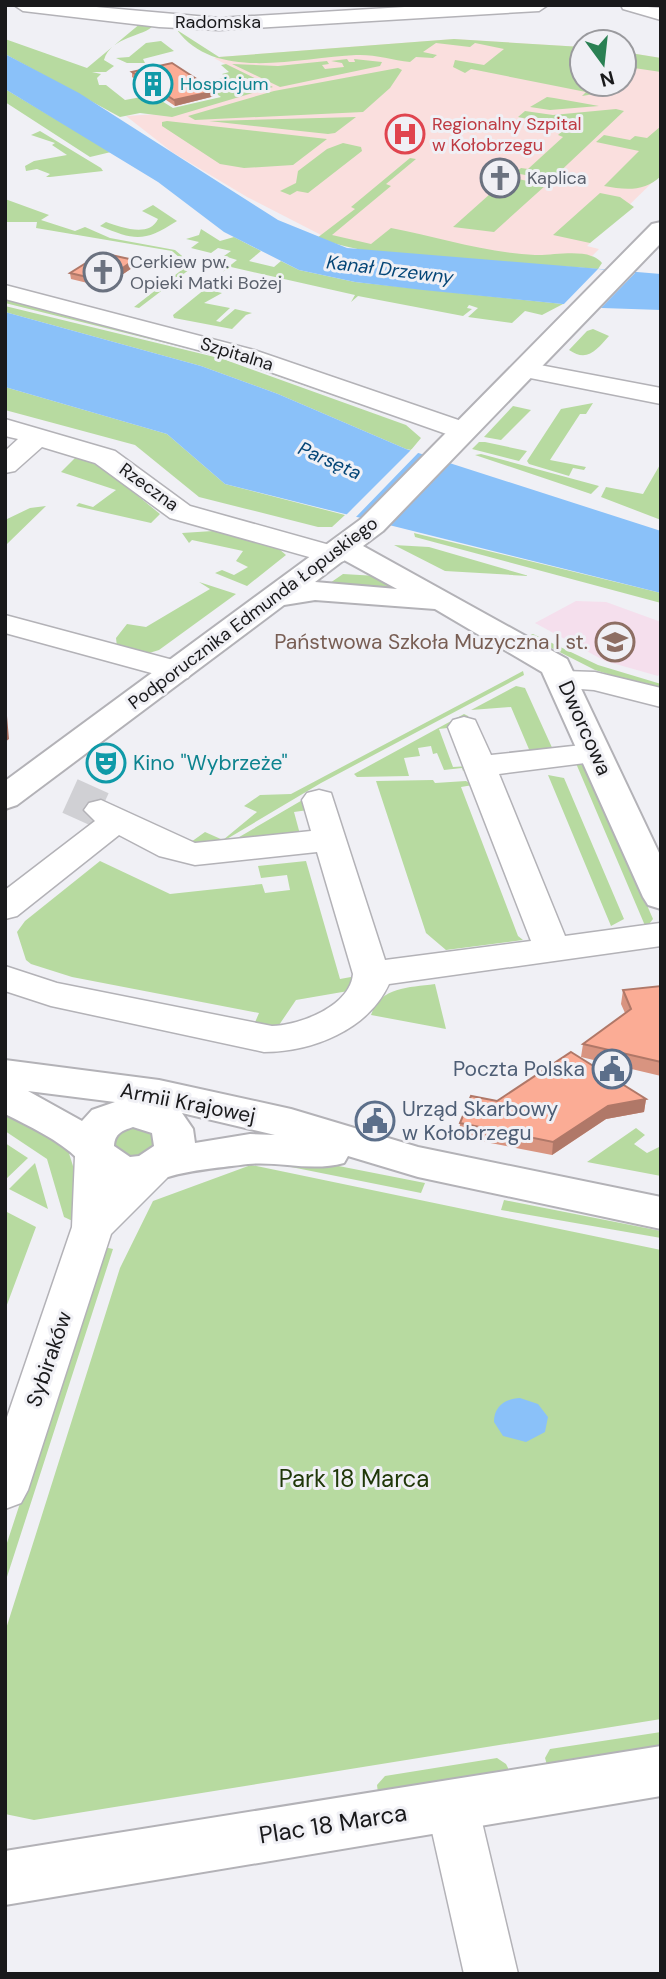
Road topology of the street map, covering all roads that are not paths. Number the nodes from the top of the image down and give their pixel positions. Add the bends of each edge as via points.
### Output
1 (23, 5) edge
2 (539, 5) edge
3 (630, 5) edge
4 (661, 14) edge
5 (661, 229) edge
6 (5, 292) edge
7 (524, 370) junction
8 (661, 396) edge
9 (5, 427) edge
10 (464, 431) junction
11 (37, 436) junction
12 (5, 465) edge
13 (339, 552) junction
14 (276, 597) junction
15 (447, 603) junction
16 (5, 624) edge
17 (177, 671) junction
18 (564, 680) junction
19 (661, 698) edge
20 (464, 727) dead end
21 (582, 755) dead end
22 (480, 766) junction
23 (5, 798) edge
24 (319, 800) dead end
25 (331, 840) junction
26 (661, 897) edge
27 (5, 908) edge
28 (660, 935) edge
29 (552, 949) junction
30 (372, 974) junction
31 (5, 978) edge
32 (5, 1074) edge
33 (5, 1084) edge
34 (5, 1097) edge
35 (131, 1112) junction
36 (367, 1145) junction
37 (93, 1152) junction
38 (162, 1152) junction
39 (418, 1161) junction
40 (661, 1213) edge
41 (93, 1227) junction
42 (5, 1490) edge
43 (661, 1771) edge
44 (452, 1805) junction
45 (5, 1878) edge
46 (491, 1974) edge

1 - 2 street, Radomska via 210,24
3 - 4 street
5 - 7 street, Podporucznika Edmunda Łopuskiego
6 - 10 street, Szpitalna via 245,355
7 - 8 street
7 - 10 street, Podporucznika Edmunda Łopuskiego
9 - 11 street, Rzeczna
10 - 13 street, Podporucznika Edmunda Łopuskiego via 372,526
11 - 12 street
11 - 13 street, Rzeczna via 105,457 180,512
13 - 14 street, Podporucznika Edmunda Łopuskiego
13 - 15 street, Dworcowa
14 - 15 street via 315,591
14 - 17 street, Podporucznika Edmunda Łopuskiego
15 - 18 street, Dworcowa via 547,660
16 - 17 street
17 - 23 street, Podporucznika Edmunda Łopuskiego
18 - 19 street via 596,681
18 - 26 street, Dworcowa
20 - 22 street
21 - 22 street
22 - 29 street
24 - 25 street
25 - 27 street via 195,854 172,848 109,815
25 - 30 street
28 - 29 street
29 - 30 street
30 - 31 street via 369,992 345,1013 314,1030 281,1039 51,994
32 - 36 street, Armii Krajowej via 146,1091
33 - 35 street, Armii Krajowej
34 - 37 street via 43,1115
35 - 37 street via 101,1125 95,1132
35 - 38 street via 153,1115
36 - 38 street, Armii Krajowej via 247,1129
36 - 39 street, Armii Krajowej
37 - 38 street via 109,1168 120,1171
37 - 41 street, Sybiraków
38 - 39 street, Armii Krajowej via 273,1148
38 - 41 street, Sybiraków
39 - 40 street, Armii Krajowej
41 - 42 street, Sybiraków
43 - 44 street, Plac 18 Marca
44 - 45 street, Plac 18 Marca
44 - 46 street

